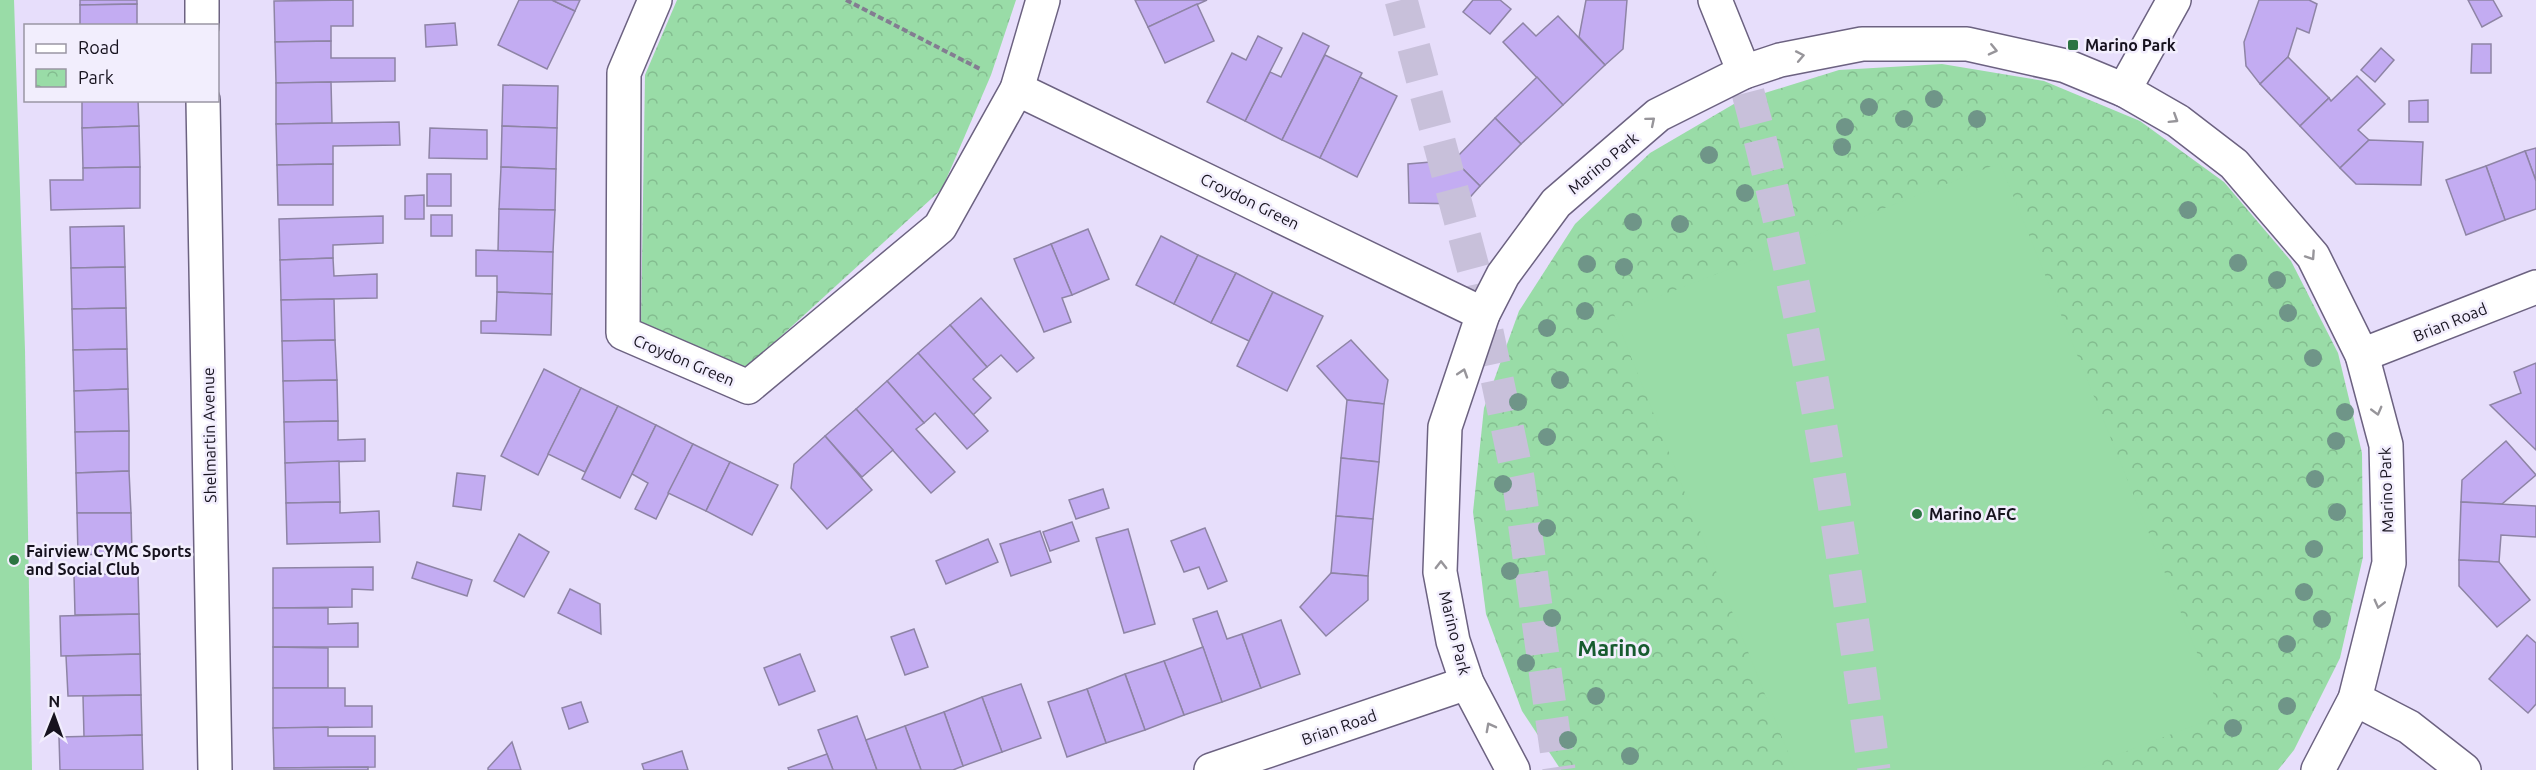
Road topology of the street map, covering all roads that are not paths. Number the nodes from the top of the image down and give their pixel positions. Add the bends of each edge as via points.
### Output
1 (201, 0) edge
2 (654, 0) edge
3 (1043, 0) edge
4 (1715, 0) edge
5 (2174, 0) edge
6 (202, 24) edge
7 (1744, 72) junction
8 (1017, 89) junction
9 (2124, 90) junction
10 (203, 102) edge
11 (2536, 287) edge
12 (1483, 314) junction
13 (2362, 355) junction
14 (1467, 683) junction
15 (2355, 699) junction
16 (215, 770) edge
17 (1211, 770) edge
18 (1513, 770) edge
19 (2318, 770) edge
20 (2464, 770) edge

1 - 6 street
2 - 8 street, Croydon Green via 624,73 623,333 748,387 939,227
3 - 8 street, Croydon Green
4 - 7 street
5 - 9 street
7 -> 9 street, Marino Park via 1780,60 1862,44 1967,44 2066,66
12 -> 7 street, Marino Park via 1503,275 1556,203 1658,115
8 - 12 street, Croydon Green
9 -> 13 street, Marino Park via 2178,121 2234,164 2313,256
10 - 16 street, Shelmartin Avenue
11 - 13 street, Brian Road
14 -> 12 street, Marino Park via 1440,572 1446,427
13 -> 15 street, Marino Park via 2386,445 2389,563
14 - 17 street, Brian Road
18 -> 14 street, Marino Park
15 - 19 street, Marino Park
15 - 20 street via 2409,727

